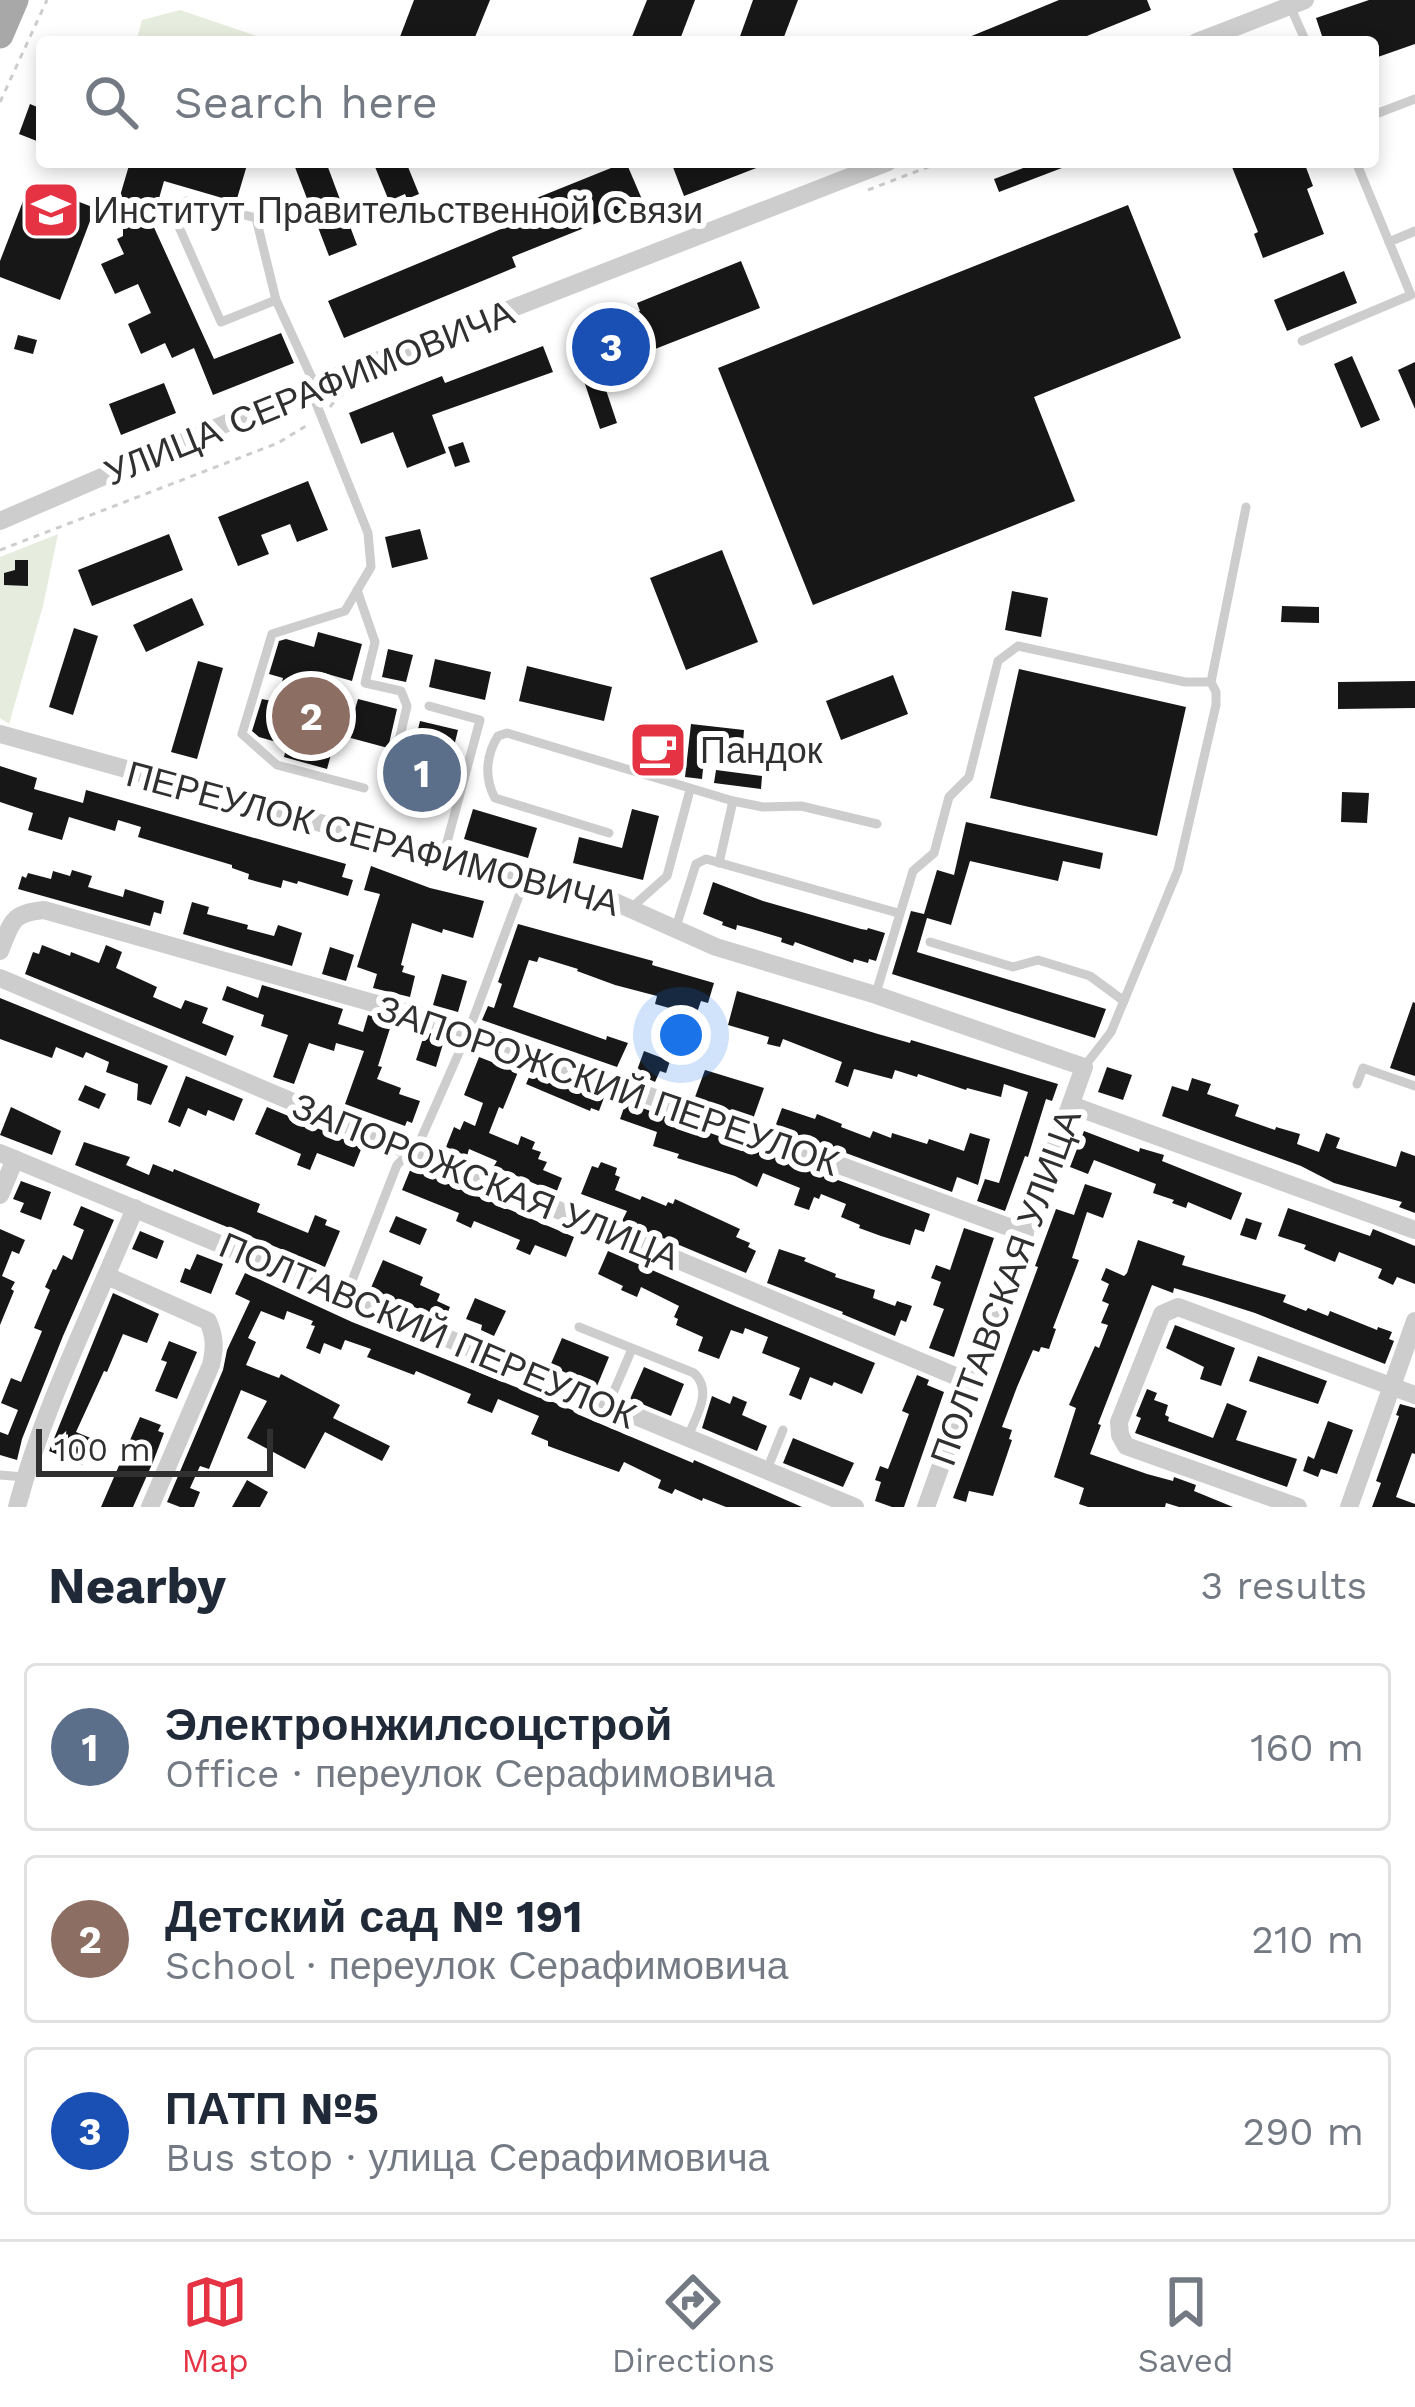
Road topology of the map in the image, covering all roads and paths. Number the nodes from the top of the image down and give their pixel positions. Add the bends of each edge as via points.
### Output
1 (15, 0) edge
2 (46, 0) edge
3 (1298, 3) edge
4 (0, 35) edge
5 (1213, 36) edge
6 (1305, 36) edge
7 (1415, 99) edge
8 (0, 102) edge
9 (1379, 113) edge
10 (873, 168) edge
11 (925, 168) edge
12 (1358, 168) edge
13 (855, 194) dead end
14 (1415, 231) edge
15 (1389, 242) junction
16 (276, 300) junction
17 (1302, 340) dead end
18 (369, 382) dead end
19 (313, 386) junction
20 (322, 417) junction
21 (1246, 507) dead end
22 (0, 521) edge
23 (0, 550) edge
24 (357, 590) junction
25 (1211, 682) junction
26 (429, 706) dead end
27 (0, 734) edge
28 (398, 745) dead end
29 (364, 788) dead end
30 (690, 790) junction
31 (733, 801) junction
32 (877, 824) dead end
33 (609, 833) dead end
34 (443, 857) junction
35 (719, 863) junction
36 (526, 877) junction
37 (630, 909) junction
38 (898, 913) junction
39 (676, 929) junction
40 (930, 942) dead end
41 (0, 951) edge
42 (0, 978) edge
43 (875, 995) junction
44 (1124, 1001) junction
45 (469, 1030) junction
46 (1084, 1067) junction
47 (1358, 1084) dead end
48 (1415, 1086) edge
49 (1071, 1106) junction
50 (409, 1151) junction
51 (7, 1156) edge
52 (0, 1195) edge
53 (135, 1208) junction
54 (1415, 1230) edge
55 (1025, 1233) junction
56 (107, 1276) junction
57 (346, 1296) junction
58 (1415, 1321) edge
59 (579, 1327) dead end
60 (632, 1349) junction
61 (972, 1383) junction
62 (1391, 1387) junction
63 (1415, 1395) edge
64 (608, 1406) junction
65 (783, 1430) dead end
66 (687, 1439) junction
67 (766, 1472) junction
68 (0, 1475) edge
69 (25, 1477) junction
70 (17, 1507) edge
71 (150, 1507) edge
72 (856, 1507) edge
73 (926, 1507) edge
74 (1298, 1507) edge
75 (1349, 1507) edge

1 - 4 main road
2 - 8 path
3 - 5 street
3 - 6 lane
7 - 9 lane
10 - 19 street, УЛИЦА СЕРАФИМОВИЧА
11 - 13 path
12 - 15 lane
14 - 15 lane
15 - 17 lane via 1411,295
16 - 16 lane via 256,218 187,201 179,227 221,322
16 - 19 lane
18 - 20 path via 337,398
19 - 20 lane
19 - 22 street, УЛИЦА СЕРАФИМОВИЧА
20 - 23 path via 278,443
20 - 24 lane via 368,533 371,567
21 - 25 lane
24 - 28 lane via 375,642 365,683 401,691 407,706
24 - 29 lane via 345,611 272,634 242,734 277,765
25 - 38 lane via 1018,646 998,661 969,777 949,796 934,853 913,871
25 - 44 lane via 1216,705 1178,870
26 - 34 lane via 480,721
27 - 34 street, ПЕРЕУЛОК СЕРАФИМОВИЧА
30 - 31 lane
30 - 33 lane via 498,736 487,783 495,798
30 - 37 lane via 667,876
31 - 32 lane
31 - 35 lane
34 - 36 street, ПЕРЕУЛОК СЕРАФИМОВИЧА
35 - 38 lane
35 - 39 lane via 696,864
36 - 37 street, ПЕРЕУЛОК СЕРАФИМОВИЧА
36 - 45 lane
37 - 39 street, ПЕРЕУЛОК СЕРАФИМОВИЧА
38 - 43 lane
39 - 43 street, ПЕРЕУЛОК СЕРАФИМОВИЧА
40 - 44 lane via 1012,968 1039,960 1090,976
41 - 45 street, ЗАПОРОЖСКИЙ ПЕРЕУЛОК via 11,923 44,910
42 - 50 street, ЗАПОРОЖСКАЯ УЛИЦА
43 - 46 street, ПЕРЕУЛОК СЕРАФИМОВИЧА
44 - 46 lane
45 - 50 lane
45 - 55 street, ЗАПОРОЖСКИЙ ПЕРЕУЛОК
46 - 49 street, ПОЛТАВСКАЯ УЛИЦА
47 - 48 lane via 1363,1068
49 - 54 street
49 - 55 street, ПОЛТАВСКАЯ УЛИЦА
50 - 57 lane
50 - 61 street, ЗАПОРОЖСКАЯ УЛИЦА
51 - 52 street
51 - 53 street, ПОЛТАВСКИЙ ПЕРЕУЛОК
53 - 56 street
53 - 57 street, ПОЛТАВСКИЙ ПЕРЕУЛОК
55 - 61 street, ПОЛТАВСКАЯ УЛИЦА
56 - 69 street
56 - 71 street via 208,1321 214,1334 211,1364
57 - 64 street, ПОЛТАВСКИЙ ПЕРЕУЛОК
58 - 62 street
59 - 60 lane
60 - 64 lane
60 - 66 lane via 703,1382
61 - 73 street, ПОЛТАВСКАЯ УЛИЦА
62 - 63 street
62 - 74 street via 1178,1307 1162,1313 1119,1422 1126,1446
62 - 75 street
64 - 66 street, ПОЛТАВСКИЙ ПЕРЕУЛОК
65 - 67 lane
66 - 67 street, ПОЛТАВСКИЙ ПЕРЕУЛОК
67 - 72 street, ПОЛТАВСКИЙ ПЕРЕУЛОК
68 - 69 lane
69 - 70 street

